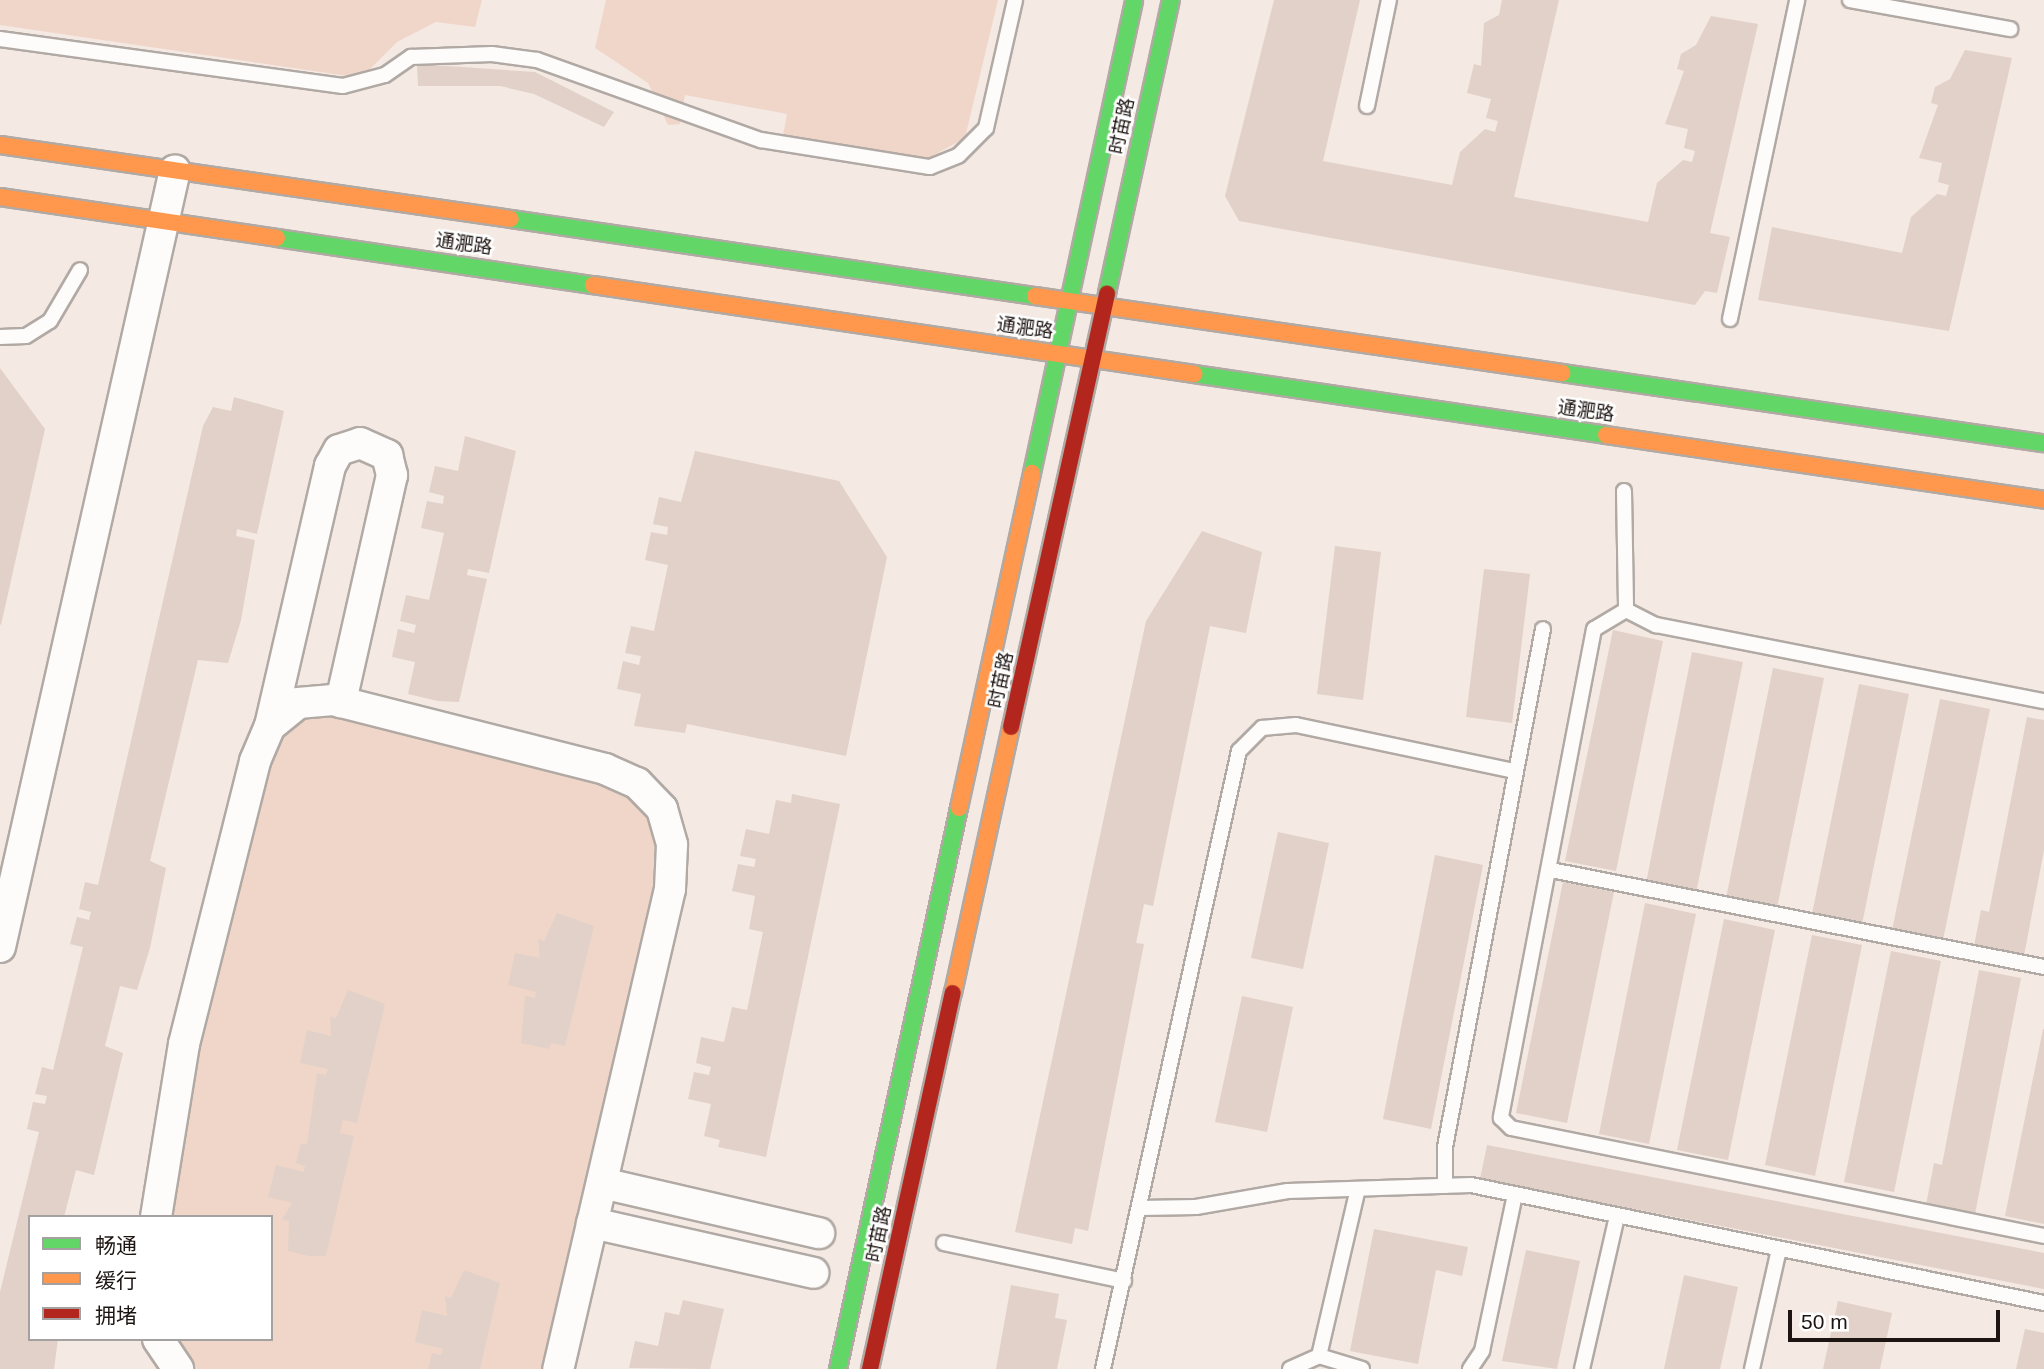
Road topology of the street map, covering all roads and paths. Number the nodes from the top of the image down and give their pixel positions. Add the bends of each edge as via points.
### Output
1 (1015, 0) edge
2 (1134, 0) edge
3 (1171, 0) edge
4 (1389, 0) edge
5 (1797, 0) edge
6 (1850, 0) edge
7 (1867, 1) edge
8 (2010, 29) dead end
9 (0, 38) edge
10 (1367, 106) dead end
11 (0, 145) edge
12 (175, 170) junction
13 (0, 197) edge
14 (165, 221) junction
15 (80, 270) dead end
16 (1070, 299) junction
17 (1104, 304) junction
18 (1730, 319) dead end
19 (0, 337) edge
20 (1059, 354) junction
21 (1093, 359) junction
22 (2044, 443) edge
23 (1624, 491) dead end
24 (2044, 500) edge
25 (1626, 610) junction
26 (1543, 629) dead end
27 (2044, 701) edge
28 (341, 702) junction
29 (270, 726) junction
30 (1514, 771) junction
31 (1551, 870) dead end
32 (0, 947) edge
33 (2044, 967) edge
34 (602, 1183) junction
35 (1445, 1186) junction
36 (1358, 1189) junction
37 (1515, 1194) junction
38 (1140, 1208) junction
39 (156, 1215) edge
40 (1617, 1216) junction
41 (592, 1223) junction
42 (819, 1233) dead end
43 (2044, 1236) edge
44 (944, 1243) dead end
45 (1779, 1249) junction
46 (813, 1273) dead end
47 (1124, 1281) junction
48 (2044, 1303) edge
49 (159, 1341) edge
50 (1319, 1356) junction
51 (178, 1369) edge
52 (558, 1369) edge
53 (838, 1369) edge
54 (870, 1369) edge
55 (1103, 1369) edge
56 (1290, 1369) edge
57 (1362, 1369) edge
58 (1470, 1369) edge
59 (1581, 1369) edge
60 (1752, 1369) edge

1 - 9 lane via 986,128 959,155 930,167 761,140 537,61 492,54 411,57 385,75 343,86
2 - 16 main road, 时苗路
3 - 17 main road, 时苗路
4 - 10 lane
5 - 18 lane
6 - 7 lane
7 - 8 lane
11 - 12 main road, 通淝路
12 - 14 street
12 - 16 main road, 通淝路
13 - 14 main road, 通淝路
14 - 20 main road, 通淝路
14 - 32 street
15 - 19 lane via 50,321 26,336
16 - 17 main road, 通淝路
16 - 20 main road, 时苗路
17 - 21 main road, 时苗路
17 - 22 main road, 通淝路
20 - 21 main road, 通淝路
20 - 53 main road, 时苗路
21 - 24 main road, 通淝路
21 - 54 main road, 时苗路
23 - 25 lane
25 - 27 lane via 1656,625
25 - 43 lane via 1594,629 1501,1118 1511,1128
26 - 30 lane
28 - 29 street via 298,703
28 - 29 street via 392,475 387,455 360,443 340,450 330,466
28 - 34 street via 605,769 637,783 662,809 672,845 670,889
29 - 39 street via 255,761 184,1044
30 - 35 lane via 1446,1147
30 - 38 lane via 1296,725 1262,728 1239,751
31 - 33 lane
34 - 41 street
34 - 42 street
35 - 36 lane
35 - 37 lane
36 - 38 lane
36 - 50 lane
37 - 40 lane
37 - 58 lane via 1482,1352
38 - 47 lane
40 - 45 lane
40 - 59 lane
41 - 46 street
41 - 52 street
44 - 47 lane
45 - 48 lane
45 - 60 lane
47 - 55 lane
49 - 51 street
50 - 56 lane
50 - 57 lane

